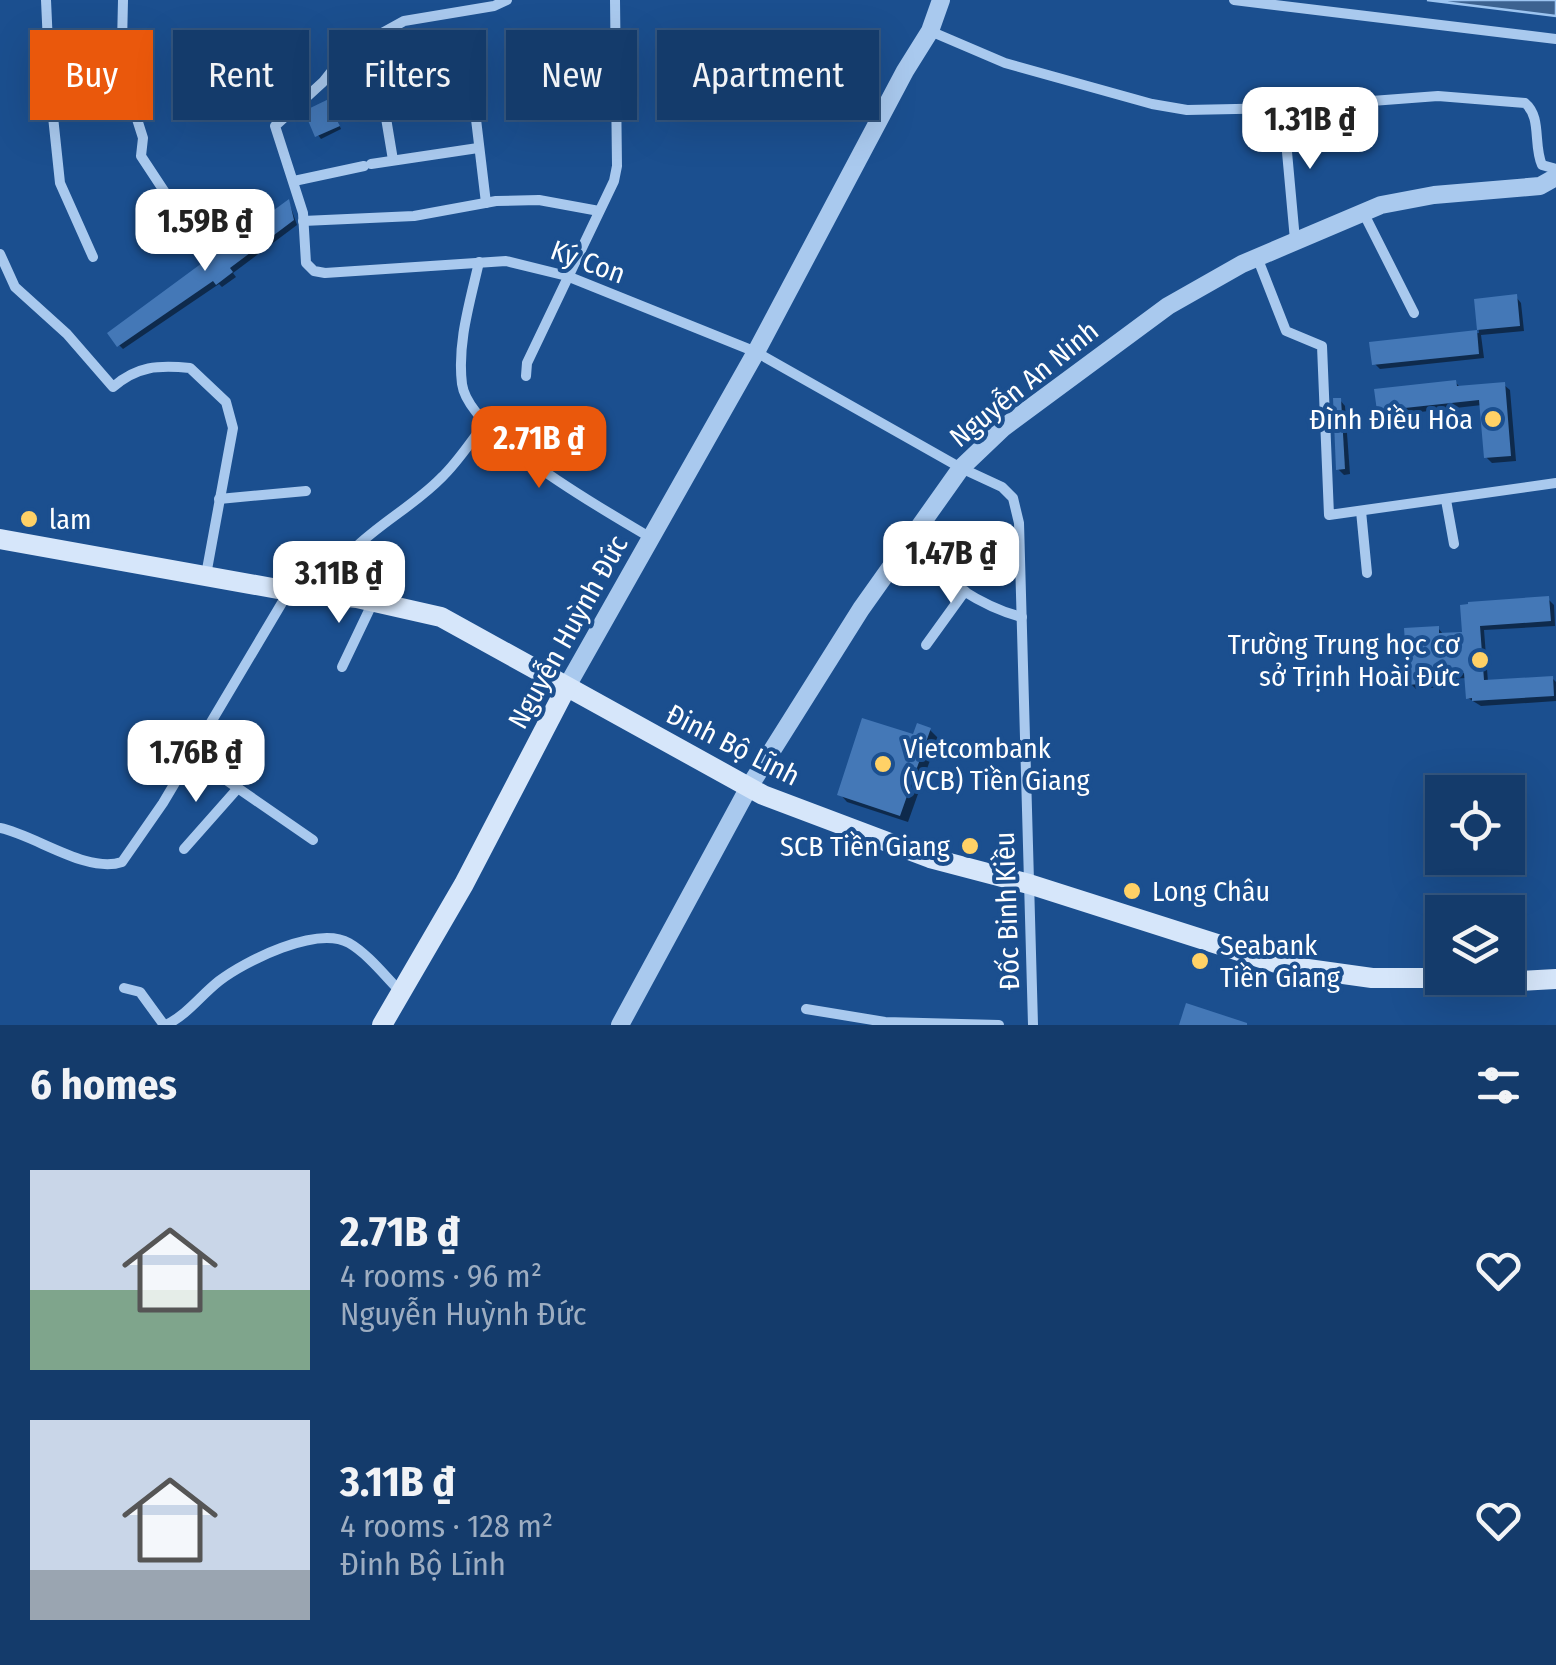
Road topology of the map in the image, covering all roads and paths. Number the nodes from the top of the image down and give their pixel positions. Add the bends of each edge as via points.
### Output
1 (46, 0) edge
2 (123, 0) edge
3 (507, 0) edge
4 (615, 0) edge
5 (941, 0) edge
6 (1234, 0) edge
7 (930, 32) junction
8 (1556, 40) edge
9 (1283, 108) junction
10 (478, 148) junction
11 (393, 160) junction
12 (1556, 169) edge
13 (1556, 177) edge
14 (294, 181) junction
15 (168, 197) dead end
16 (486, 203) junction
17 (599, 211) junction
18 (1364, 212) junction
19 (303, 221) junction
20 (1295, 240) junction
21 (0, 254) edge
22 (93, 257) dead end
23 (1256, 257) junction
24 (479, 262) junction
25 (567, 276) junction
26 (1414, 313) dead end
27 (756, 352) junction
28 (526, 376) dead end
29 (486, 422) junction
30 (961, 468) junction
31 (1556, 482) edge
32 (306, 491) dead end
33 (219, 499) junction
34 (1446, 500) junction
35 (1361, 512) junction
36 (651, 538) junction
37 (0, 539) edge
38 (1454, 544) dead end
39 (905, 547) junction
40 (1368, 573) dead end
41 (206, 576) junction
42 (289, 590) junction
43 (965, 592) junction
44 (323, 594) junction
45 (373, 601) junction
46 (1022, 617) junction
47 (926, 645) dead end
48 (342, 667) dead end
49 (566, 688) junction
50 (190, 755) junction
51 (749, 787) junction
52 (238, 788) junction
53 (0, 828) edge
54 (313, 840) dead end
55 (184, 849) dead end
56 (1029, 884) junction
57 (1556, 966) edge
58 (1525, 967) edge
59 (1425, 978) edge
60 (1556, 979) edge
61 (1525, 981) edge
62 (124, 988) dead end
63 (400, 991) junction
64 (806, 1009) dead end
65 (165, 1025) edge
66 (382, 1025) edge
67 (620, 1025) edge
68 (999, 1025) edge
69 (1033, 1025) edge

1 - 22 street via 60,183
2 - 15 street via 122,44 141,156
3 - 14 street, Ký Con via 404,21 346,53 274,126
4 - 17 street via 618,166
5 - 7 street, Nguyễn Huỳnh Đức
6 - 8 street
7 - 9 street via 1005,63 1152,104
7 - 27 street, Nguyễn Huỳnh Đức
9 - 12 street via 1438,96 1525,103 1536,118 1542,165
9 - 20 street
10 - 11 street
10 - 11 street via 473,94 466,85 393,89 382,96
10 - 16 street
11 - 14 street
13 - 18 street, Nguyễn An Ninh via 1540,186 1434,194
14 - 19 street, Ký Con
16 - 17 street via 539,200
16 - 19 street via 414,216
17 - 25 street
18 - 20 street, Nguyễn An Ninh
18 - 26 street
19 - 24 street, Ký Con via 306,263 314,271
20 - 23 street, Nguyễn An Ninh
21 - 33 street via 15,286 112,387 150,366 190,368 213,387 226,402 233,428
23 - 30 street, Nguyễn An Ninh via 1168,306 1003,428
23 - 35 street via 1286,330 1322,346 1329,515
24 - 25 street, Ký Con via 526,264
24 - 29 street via 461,344 462,386
25 - 27 street, Ký Con
25 - 28 street
27 - 30 street, Ký Con
27 - 36 street, Nguyễn Huỳnh Đức
29 - 36 street via 562,484
29 - 44 street via 441,478 337,566
30 - 39 street, Nguyễn An Ninh
30 - 46 street, Đốc Binh Kiều via 1013,498 1020,522
31 - 34 street
32 - 33 street
33 - 41 street
34 - 35 street
34 - 38 street
35 - 40 street
36 - 49 street, Nguyễn Huỳnh Đức
37 - 41 main road, Đinh Bộ Lĩnh
39 - 43 street
39 - 51 street, Nguyễn An Ninh
41 - 42 main road, Đinh Bộ Lĩnh
42 - 44 main road, Đinh Bộ Lĩnh
42 - 50 street
43 - 46 street
43 - 47 street
44 - 45 main road, Đinh Bộ Lĩnh
45 - 48 street
45 - 49 main road, Đinh Bộ Lĩnh via 440,617
46 - 56 street, Đốc Binh Kiều
49 - 51 main road, Đinh Bộ Lĩnh
49 - 63 main road, Nguyễn Huỳnh Đức
50 - 52 street
50 - 53 street via 122,862 68,856
51 - 56 main road, Đinh Bộ Lĩnh via 930,858
51 - 67 street, Nguyễn An Ninh
52 - 54 street
52 - 55 street
56 - 59 main road, Đinh Bộ Lĩnh via 1286,966
56 - 69 street, Đốc Binh Kiều
57 - 58 main road
60 - 61 main road
62 - 65 street via 140,992
63 - 65 street via 349,943 321,938 292,944 224,978
63 - 66 main road, Nguyễn Huỳnh Đức
64 - 68 street via 885,1022

